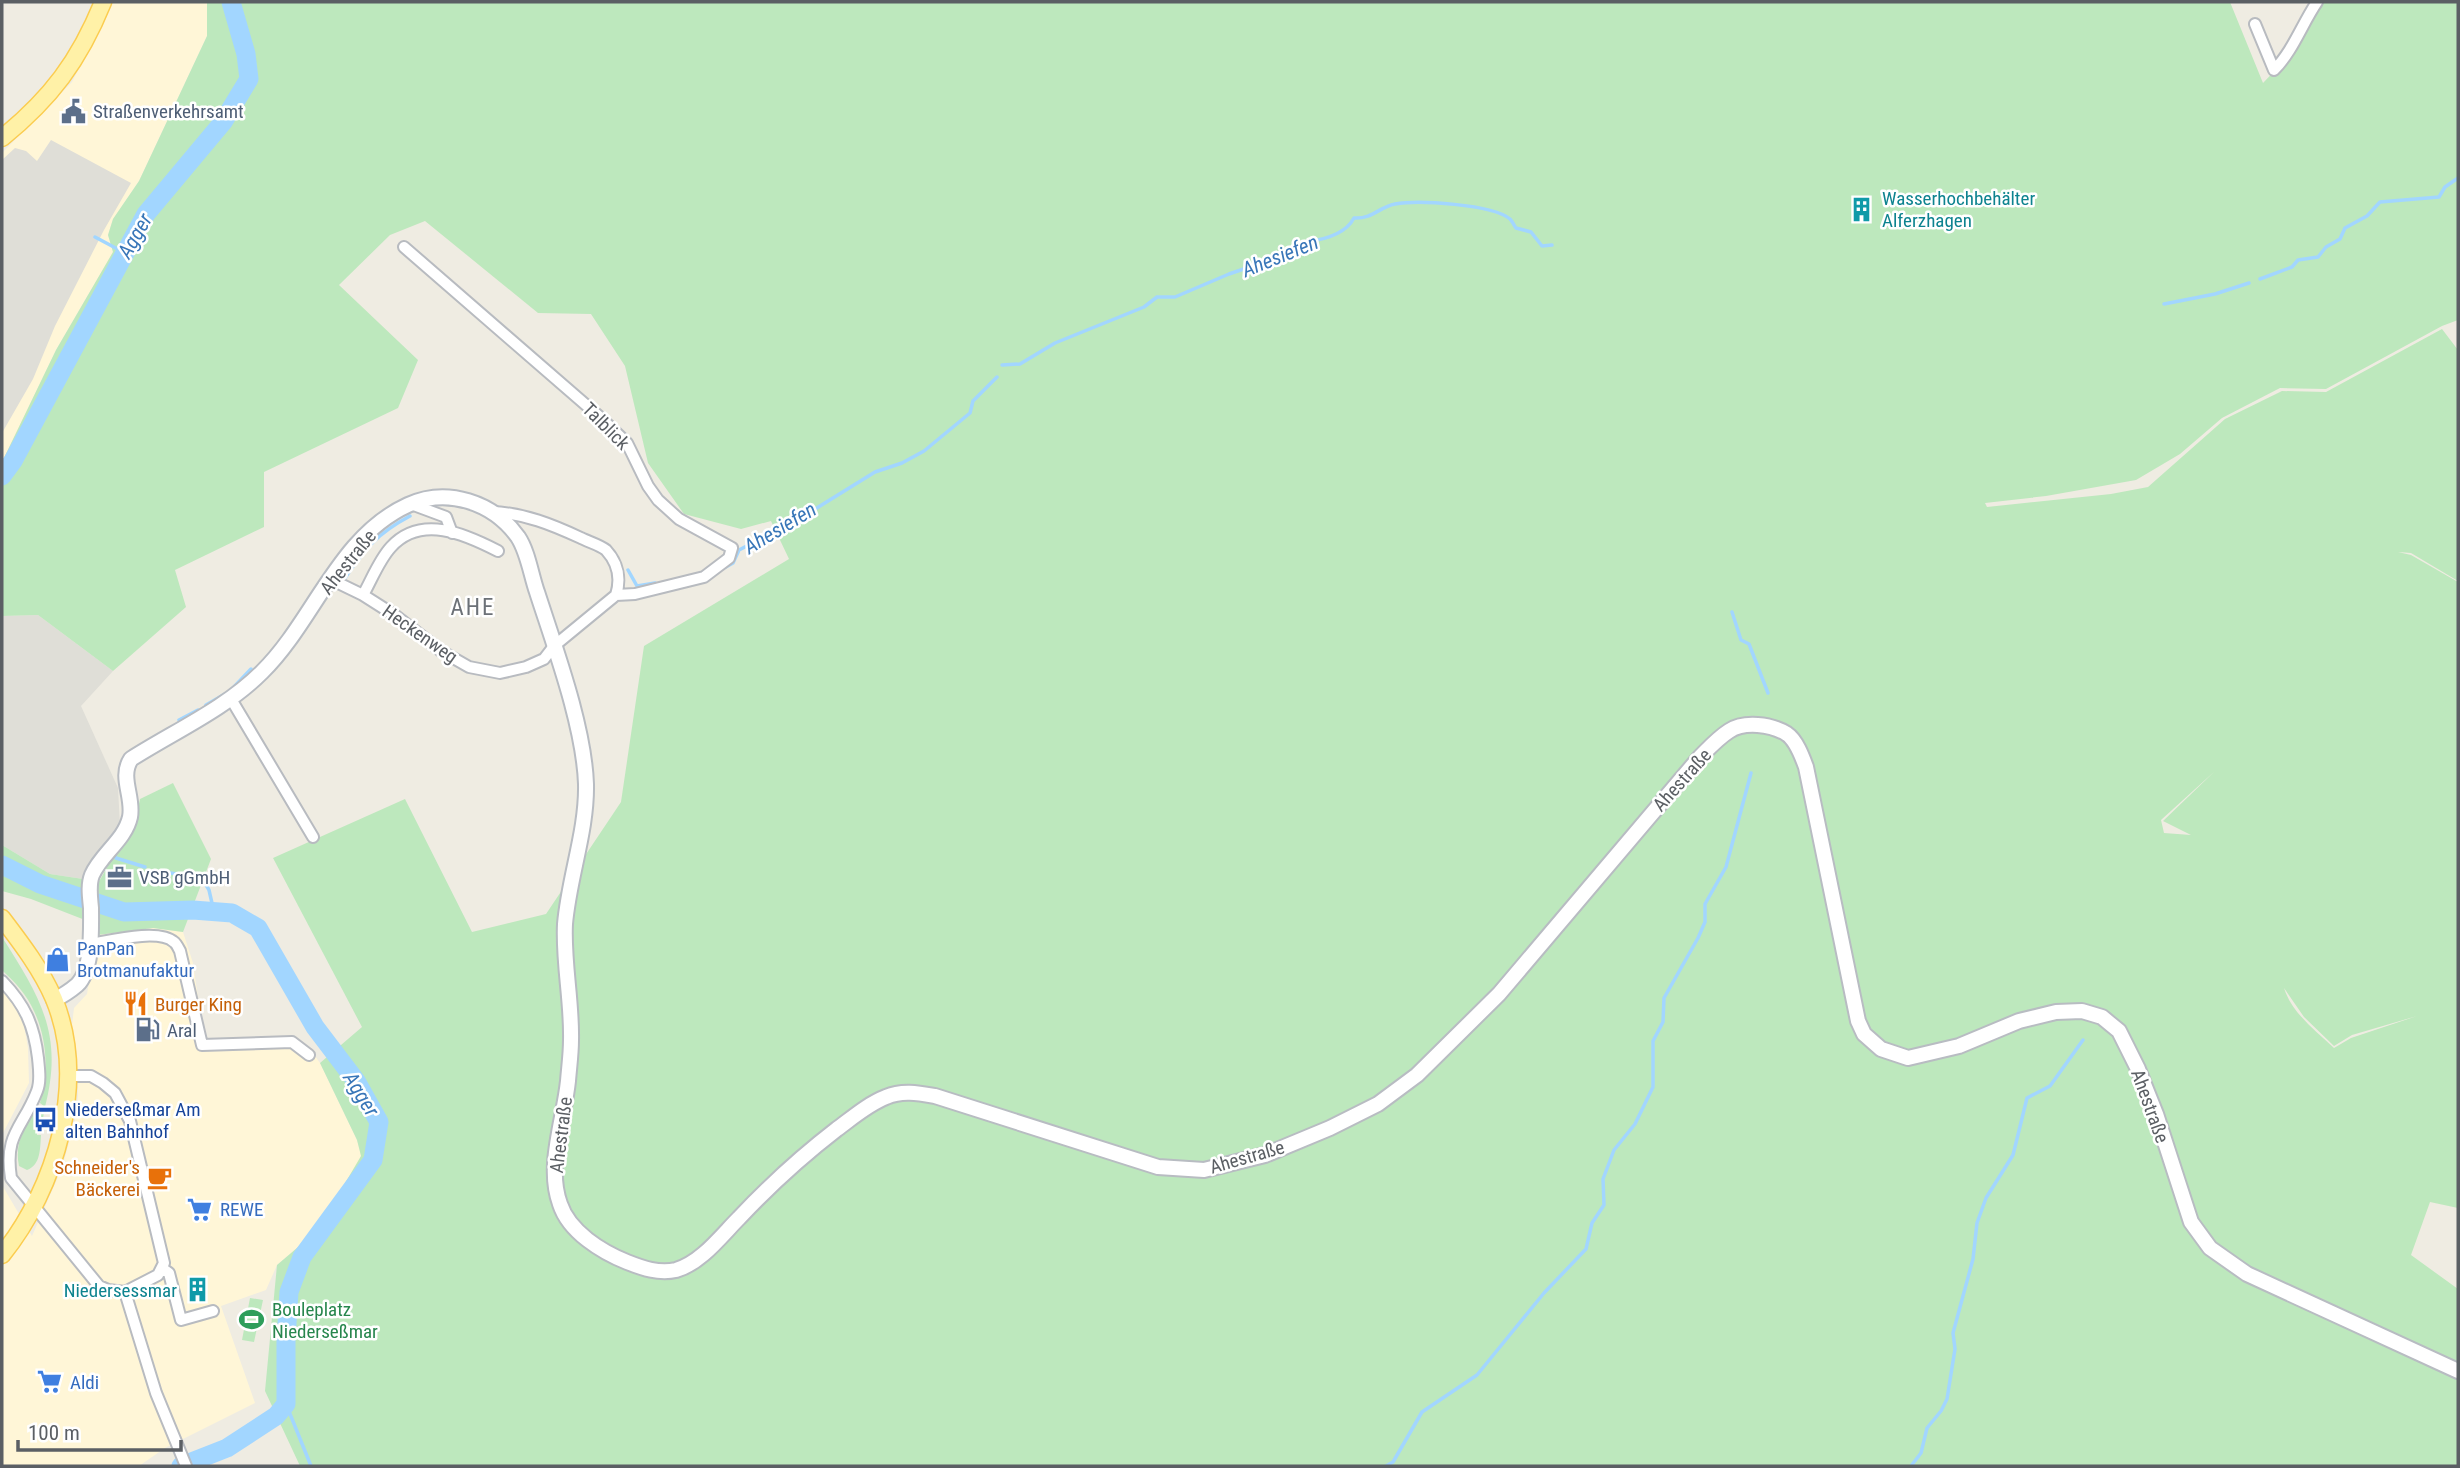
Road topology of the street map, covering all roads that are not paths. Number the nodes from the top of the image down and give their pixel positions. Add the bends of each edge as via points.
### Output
1 (103, 2) edge
2 (2317, 2) edge
3 (2255, 24) dead end
4 (2, 138) edge
5 (404, 247) dead end
6 (411, 504) junction
7 (492, 512) junction
8 (452, 533) junction
9 (498, 551) dead end
10 (330, 579) junction
11 (363, 595) junction
12 (616, 595) junction
13 (554, 646) junction
14 (231, 699) junction
15 (313, 837) dead end
16 (2, 918) edge
17 (90, 944) junction
18 (2, 981) edge
19 (54, 1000) junction
20 (309, 1055) dead end
21 (68, 1076) junction
22 (33, 1206) junction
23 (2, 1255) edge
24 (162, 1268) junction
25 (125, 1292) junction
26 (213, 1311) dead end
27 (2458, 1371) edge
28 (186, 1466) edge

1 - 4 main road via 61,81
2 - 3 street via 2287,56 2274,70
5 - 12 street, Talblick via 627,443 658,500 679,519 732,548 729,558 704,577
6 - 7 main road, Ahestraße via 458,498
6 - 8 street, Heckenweg via 446,517
6 - 10 main road, Ahestraße via 372,529
7 - 12 street via 547,523 604,548 615,563 620,582
7 - 13 main road, Ahestraße via 520,540
8 - 9 street, Heckenweg
8 - 11 street, Heckenweg via 428,527 404,536 390,548
10 - 11 street, Heckenweg
10 - 14 main road, Ahestraße via 293,636
11 - 13 street, Heckenweg via 469,667 500,673 526,667 544,659
12 - 13 street
13 - 27 main road, Ahestraße via 579,733 586,779 586,803 565,921 571,1038 556,1189 560,1208 575,1227 599,1249 626,1262 651,1271 676,1270 702,1256 773,1182 861,1111 887,1096 909,1092 934,1096 1158,1167 1204,1170 1265,1155 1330,1128 1378,1104 1417,1075 1499,994 1700,757 1729,731 1764,726 1788,734 1806,766 1864,1034 1881,1049 1908,1058 1959,1046 2019,1021 2056,1012 2082,1010 2102,1017 2119,1031 2138,1069 2191,1222 2210,1248 2247,1274
14 - 15 street
14 - 17 main road, Ahestraße via 127,765 130,816 93,874
16 - 19 main road
17 - 19 main road, Ahestraße via 79,984
17 - 20 street via 150,935 175,942 202,1045 292,1042
18 - 22 street via 26,1012 37,1047 39,1088 10,1143 8,1159 11,1178
19 - 21 main road
21 - 22 main road via 63,1130
21 - 24 street via 91,1076 103,1083 115,1093 130,1121 163,1254
22 - 23 main road
22 - 25 street via 99,1286
24 - 25 street via 158,1275
24 - 26 street via 169,1273 181,1320
25 - 28 street via 156,1393

